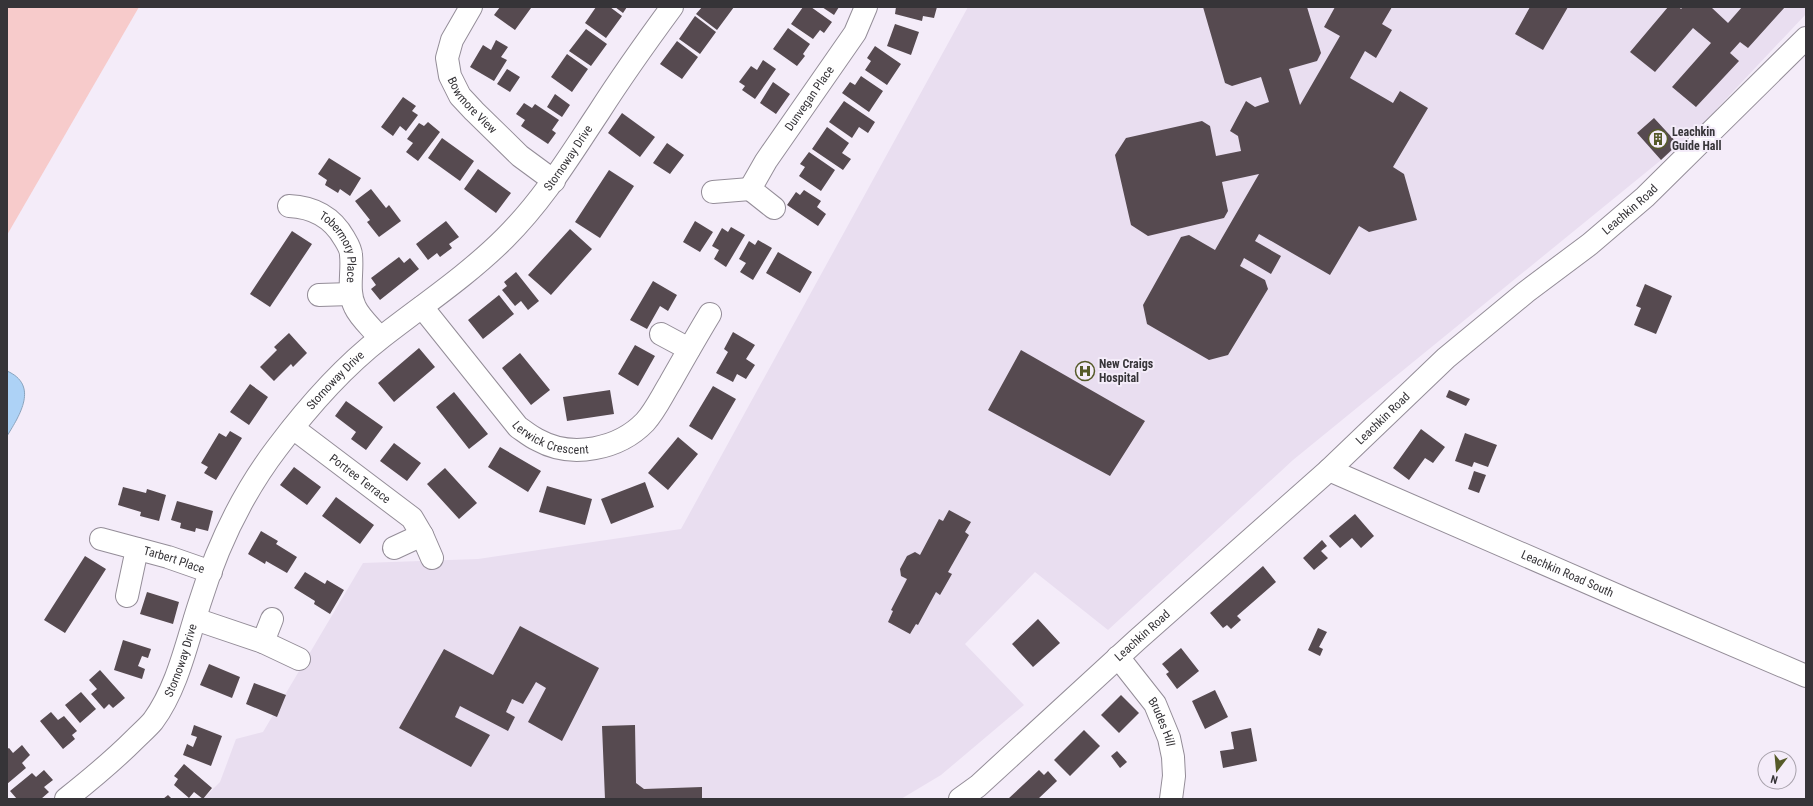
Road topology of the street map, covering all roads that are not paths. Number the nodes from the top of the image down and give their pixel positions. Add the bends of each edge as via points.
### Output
1 (471, 7) edge
2 (672, 7) edge
3 (866, 7) edge
4 (1806, 38) edge
5 (554, 181) junction
6 (750, 189) junction
7 (713, 192) dead end
8 (289, 206) dead end
9 (774, 208) dead end
10 (351, 294) junction
11 (319, 295) dead end
12 (422, 307) junction
13 (710, 314) dead end
14 (661, 334) dead end
15 (380, 338) junction
16 (689, 349) junction
17 (293, 428) junction
18 (1329, 470) junction
19 (422, 535) junction
20 (101, 539) dead end
21 (394, 548) dead end
22 (137, 549) junction
23 (432, 558) dead end
24 (211, 572) junction
25 (127, 596) dead end
26 (272, 618) dead end
27 (195, 619) junction
28 (263, 642) junction
29 (1118, 657) junction
30 (299, 659) dead end
31 (1806, 676) edge
32 (66, 799) edge
33 (960, 799) edge
34 (1171, 799) edge

1 - 5 street, Bowmore View via 452,40 447,58 450,76 460,96 474,111 520,156
2 - 5 street, Stornoway Drive via 633,59
3 - 6 street, Dunvegan Place via 855,33 766,161
4 - 18 street, Leachkin Road via 1645,198 1446,358
5 - 12 street, Stornoway Drive via 540,201 504,239
6 - 7 street
6 - 9 street
8 - 10 street, Tobermory Place via 315,211 338,227 351,253
10 - 11 street, Tobermory Place
10 - 15 street, Tobermory Place via 355,307
12 - 15 street, Stornoway Drive
12 - 16 street, Lerwick Crescent via 518,427 538,441 559,448 582,450 607,446 630,434 645,421 661,398
13 - 16 street, Lerwick Crescent
14 - 16 street
15 - 17 street, Stornoway Drive via 341,374
17 - 19 street, Portree Terrace via 412,518
17 - 24 street, Stornoway Drive via 256,478 229,527
18 - 29 street, Leachkin Road
18 - 31 street, Leachkin Road South
19 - 21 street
19 - 23 street, Portree Terrace
20 - 22 street, Tarbert Place
22 - 24 street, Tarbert Place
22 - 25 street, Tarbert Place
24 - 27 street, Stornoway Drive
26 - 28 street
27 - 28 street
27 - 32 street, Stornoway Drive via 173,683 152,722 124,750
28 - 30 street
29 - 33 street, Leachkin Road via 978,786
29 - 34 street, Brudes Hill via 1155,704 1169,738 1174,776

